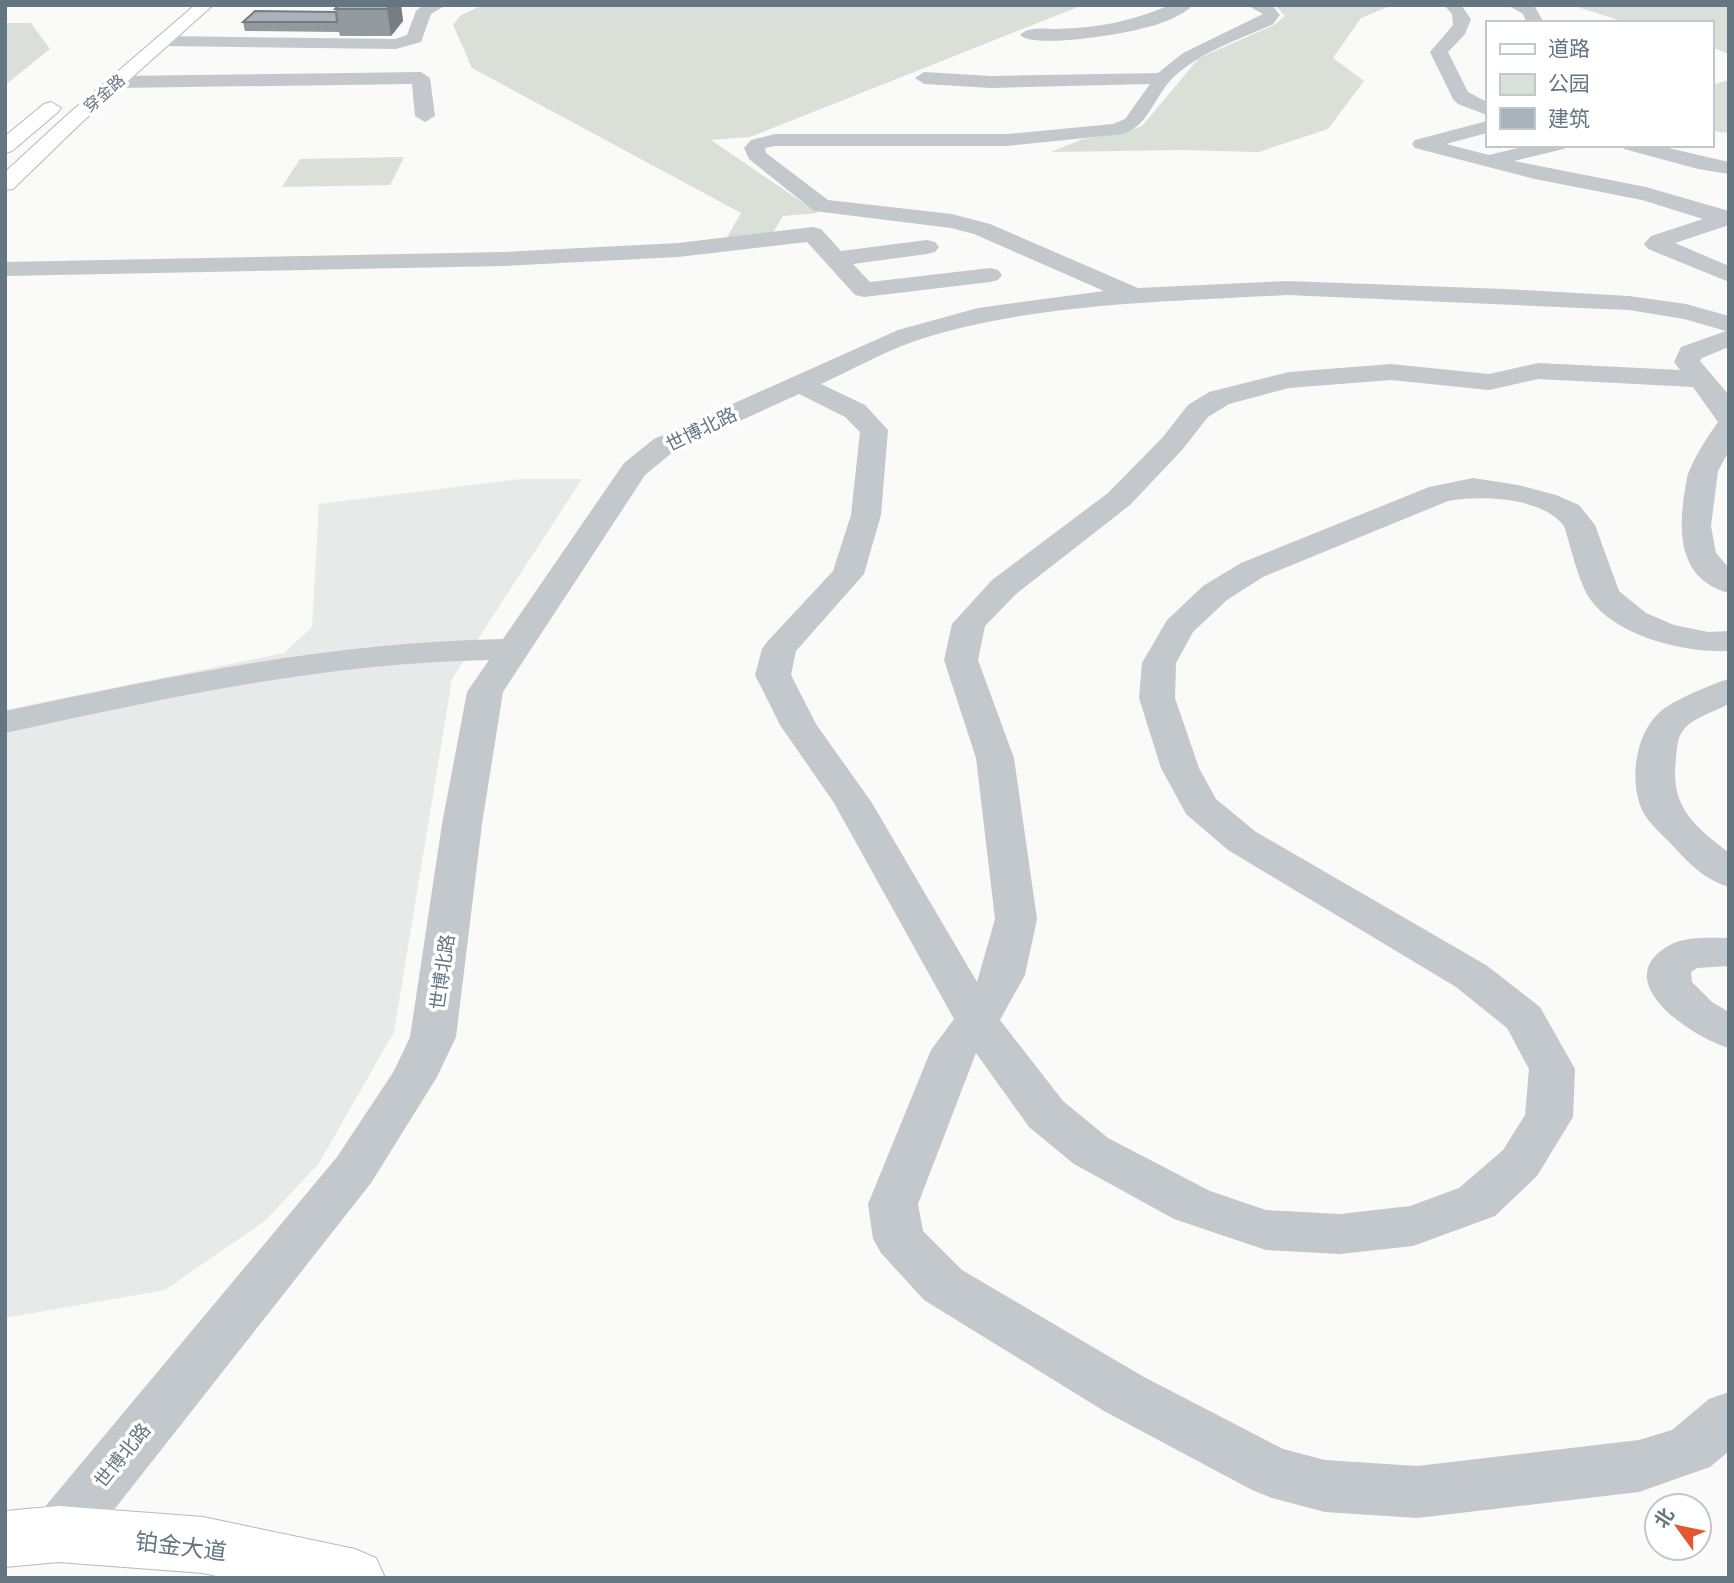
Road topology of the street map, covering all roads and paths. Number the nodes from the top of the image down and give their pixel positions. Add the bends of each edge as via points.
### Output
1 (205, 5) edge
2 (439, 5) edge
3 (1153, 5) edge
4 (1255, 5) edge
5 (1452, 5) edge
6 (1516, 5) edge
7 (1181, 7) edge
8 (1535, 21) edge
9 (1029, 35) dead end
10 (164, 41) junction
11 (924, 78) dead end
12 (1164, 78) junction
13 (117, 82) junction
14 (66, 95) dead end
15 (1486, 109) edge
16 (425, 116) dead end
17 (1486, 127) edge
18 (5, 147) edge
19 (1549, 147) edge
20 (1639, 147) edge
21 (1492, 161) junction
22 (1729, 168) edge
23 (5, 184) edge
24 (1727, 219) edge
25 (927, 247) dead end
26 (835, 258) junction
27 (5, 269) edge
28 (990, 275) dead end
29 (1729, 275) edge
30 (1136, 296) junction
31 (1729, 324) edge
32 (1729, 338) edge
33 (1699, 379) junction
34 (799, 384) junction
35 (1729, 418) edge
36 (1729, 426) edge
37 (1729, 583) edge
38 (1729, 641) edge
39 (514, 649) junction
40 (1729, 690) edge
41 (5, 722) edge
42 (1729, 874) edge
43 (1729, 952) edge
44 (977, 1021) junction
45 (1729, 1032) edge
46 (1729, 1416) edge
47 (32, 1536) edge
48 (355, 1578) edge

1 - 10 main road, 穿金路
2 - 10 street via 424,11 415,38 397,44
3 - 7 street
4 - 12 street via 1272,15 1189,57
5 - 15 street via 1460,12 1462,28 1439,52 1460,95
6 - 8 street via 1530,11
7 - 9 street via 1149,22 1101,32
10 - 13 main road, 穿金路
11 - 12 street via 991,82
12 - 30 street via 1132,124 1117,130 1007,140 775,140 754,148 774,171 822,206 952,221 982,229
13 - 16 street via 421,78
13 - 23 main road, 穿金路
14 - 18 main road, 穿金路
17 - 21 street via 1422,144
19 - 21 street
20 - 22 street
21 - 24 street via 1646,194
24 - 29 street via 1656,244
25 - 26 street
26 - 27 street via 813,234 678,250 516,258
26 - 28 street via 864,290
30 - 31 street, 世博北路 via 1287,288 1504,296 1629,303
30 - 34 street, 世博北路 via 944,323
32 - 33 street via 1690,353 1687,362
33 - 35 street
33 - 44 street via 1538,371 1489,382 1357,373 1244,390 1198,411 1119,499 1004,587 969,624 961,660 995,758 1016,919 1003,975
34 - 39 street, 世博北路 via 664,445 634,470
34 - 44 street via 855,411 874,429 873,442 866,515 848,574 779,649 773,675 798,725 853,803
36 - 37 street via 1703,471 1695,526 1700,554
38 - 44 street via 1708,642 1664,633 1634,620 1604,595 1579,525 1568,511 1507,491 1474,487 1440,493 1252,570 1216,593 1179,627 1159,663 1157,698 1180,768 1200,806 1242,841 1471,976 1524,1018 1552,1069 1549,1116 1520,1163 1477,1202 1413,1226 1340,1234 1266,1230 1192,1205 1091,1151 1046,1114
39 - 41 street via 460,649 328,662 184,684
39 - 47 street, 世博北路 via 485,692 433,1037 414,1077 354,1170
40 - 42 street via 1674,718 1660,737 1654,781 1662,810
43 - 45 street via 1687,954 1669,967 1670,987 1696,1013
44 - 46 street via 954,1050 893,1204 899,1240 943,1285 1136,1401 1272,1472 1325,1486 1417,1492 1639,1466 1690,1449
47 - 48 main road, 铂金大道 via 203,1545

